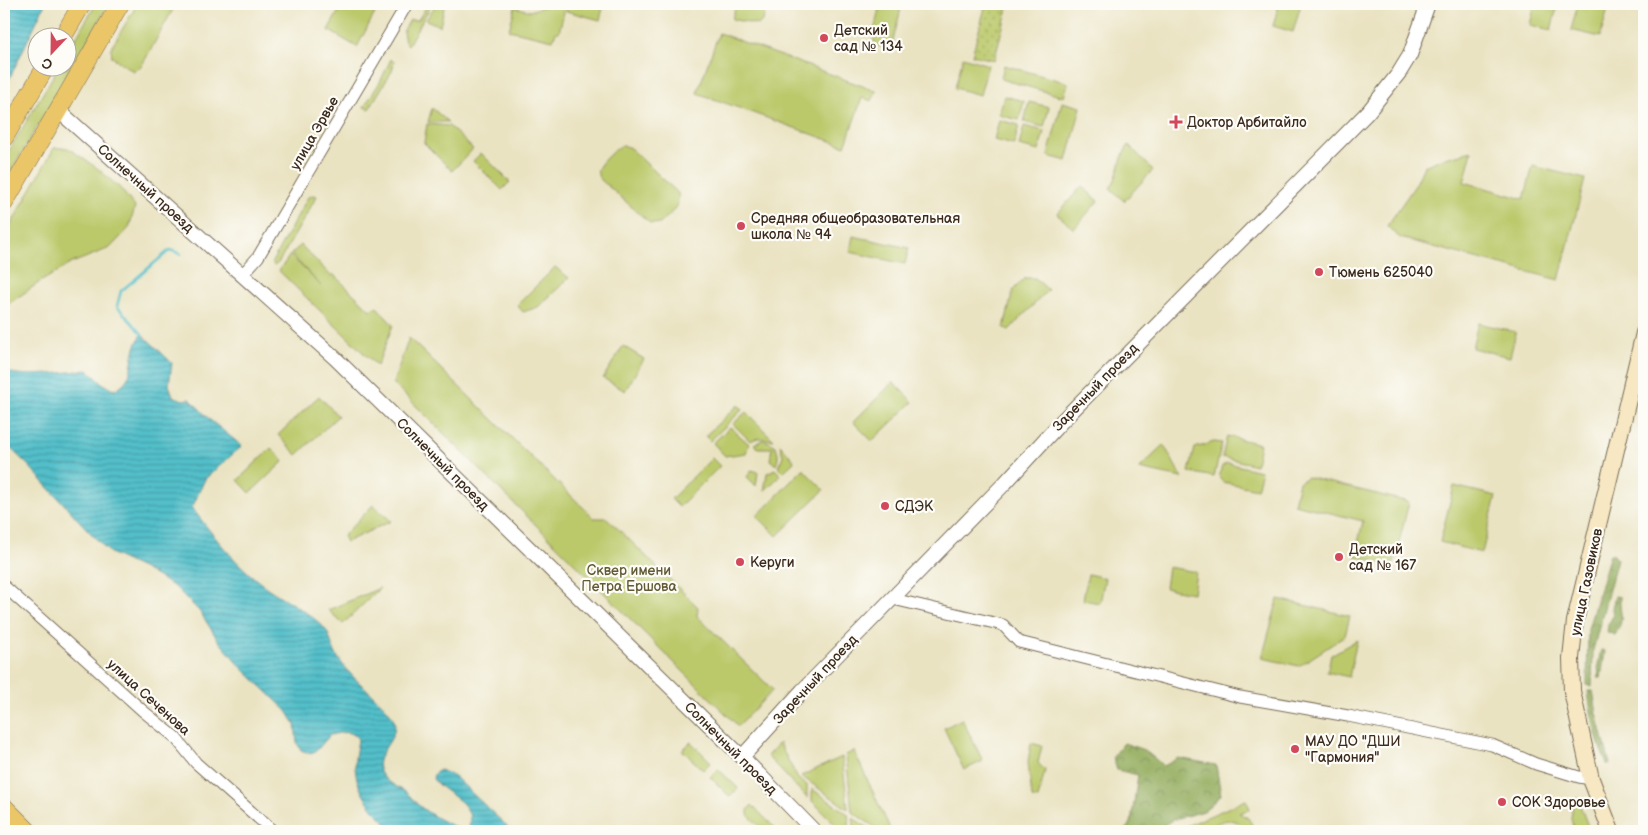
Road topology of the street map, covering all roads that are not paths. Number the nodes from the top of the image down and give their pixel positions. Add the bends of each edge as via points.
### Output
1 (82, 4) edge
2 (120, 4) edge
3 (407, 4) edge
4 (1428, 4) edge
5 (68, 28) edge
6 (39, 78) edge
7 (58, 110) junction
8 (4, 138) edge
9 (4, 203) edge
10 (242, 274) junction
11 (1644, 333) edge
12 (4, 586) edge
13 (892, 598) junction
14 (742, 757) junction
15 (1591, 779) junction
16 (4, 807) edge
17 (28, 831) edge
18 (273, 831) edge
19 (814, 831) edge
20 (1611, 831) edge

1 - 5 main road
2 - 7 main road
3 - 10 street, улица Эрвье via 258,257
4 - 13 street, Заречный проезд via 1410,55 1368,112 1118,363
6 - 8 main road
7 - 9 main road
7 - 10 street, Солнечный проезд
10 - 14 street, Солнечный проезд via 335,358
11 - 15 main road, улица Газовиков via 1575,621 1572,691
12 - 18 street, улица Сеченова via 175,737 196,763
13 - 14 street, Заречный проезд
13 - 15 street via 1002,625 1019,642 1240,697 1492,745 1536,764
14 - 19 street, Солнечный проезд
15 - 20 main road, улица Газовиков
16 - 17 main road

